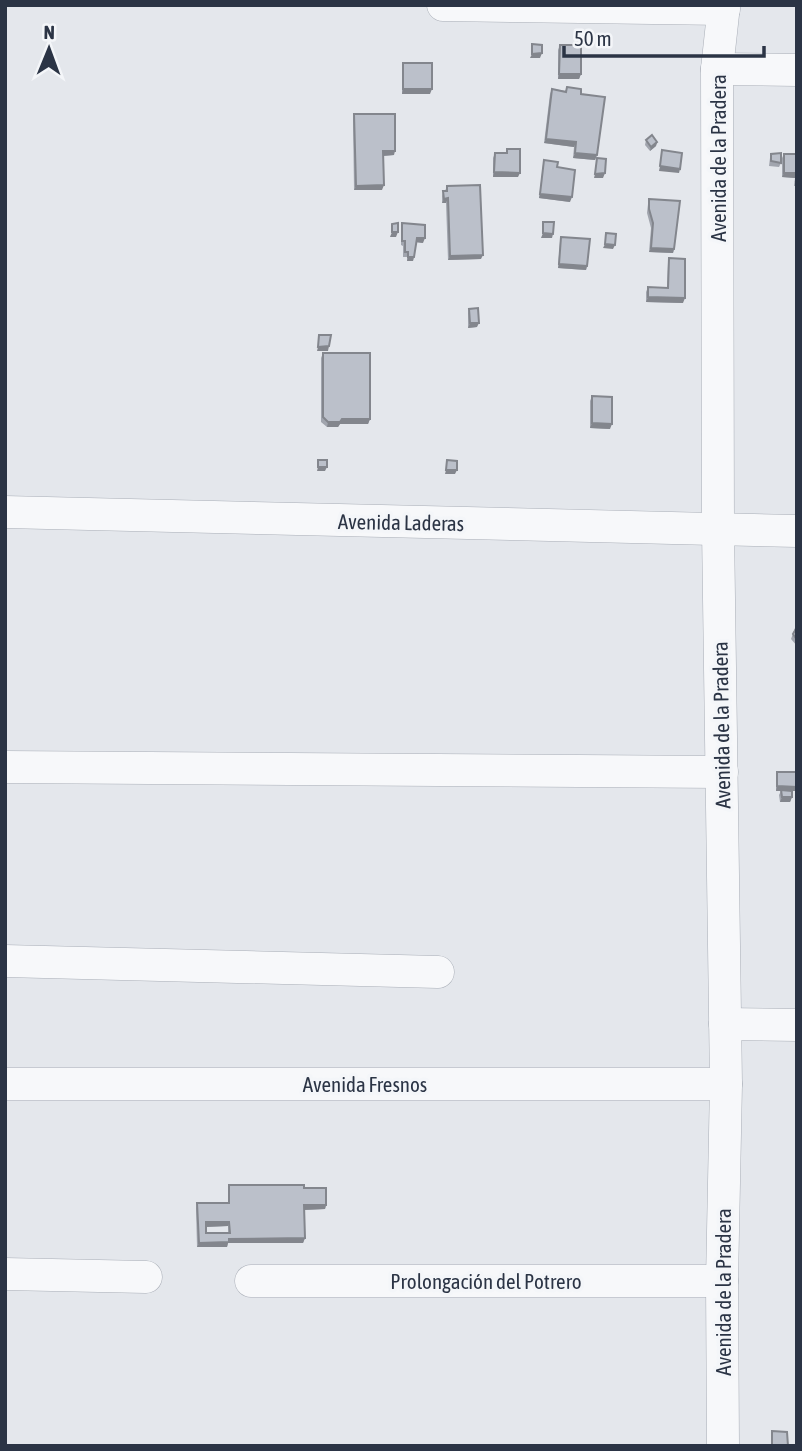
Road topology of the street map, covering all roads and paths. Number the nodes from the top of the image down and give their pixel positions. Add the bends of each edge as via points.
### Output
1 (443, 5) edge
2 (724, 7) edge
3 (718, 69) junction
4 (797, 70) edge
5 (5, 512) edge
6 (718, 529) junction
7 (797, 531) edge
8 (5, 767) edge
9 (722, 772) junction
10 (5, 961) edge
11 (438, 972) dead end
12 (725, 1024) junction
13 (797, 1026) edge
14 (5, 1084) edge
15 (726, 1084) junction
16 (5, 1274) edge
17 (146, 1277) dead end
18 (251, 1280) dead end
19 (722, 1281) junction
20 (723, 1446) edge

1 - 2 street
2 - 3 street, Avenida de la Pradera
3 - 4 street
3 - 6 street, Avenida de la Pradera
5 - 6 street, Avenida Laderas
6 - 7 street, Avenida Laderas
6 - 9 street, Avenida de la Pradera
8 - 9 street
9 - 12 street, Avenida de la Pradera
10 - 11 street
12 - 13 street
12 - 15 street, Avenida de la Pradera
14 - 15 street, Avenida Fresnos
15 - 19 street, Avenida de la Pradera
16 - 17 street
18 - 19 street, Prolongación del Potrero
19 - 20 street, Avenida de la Pradera

